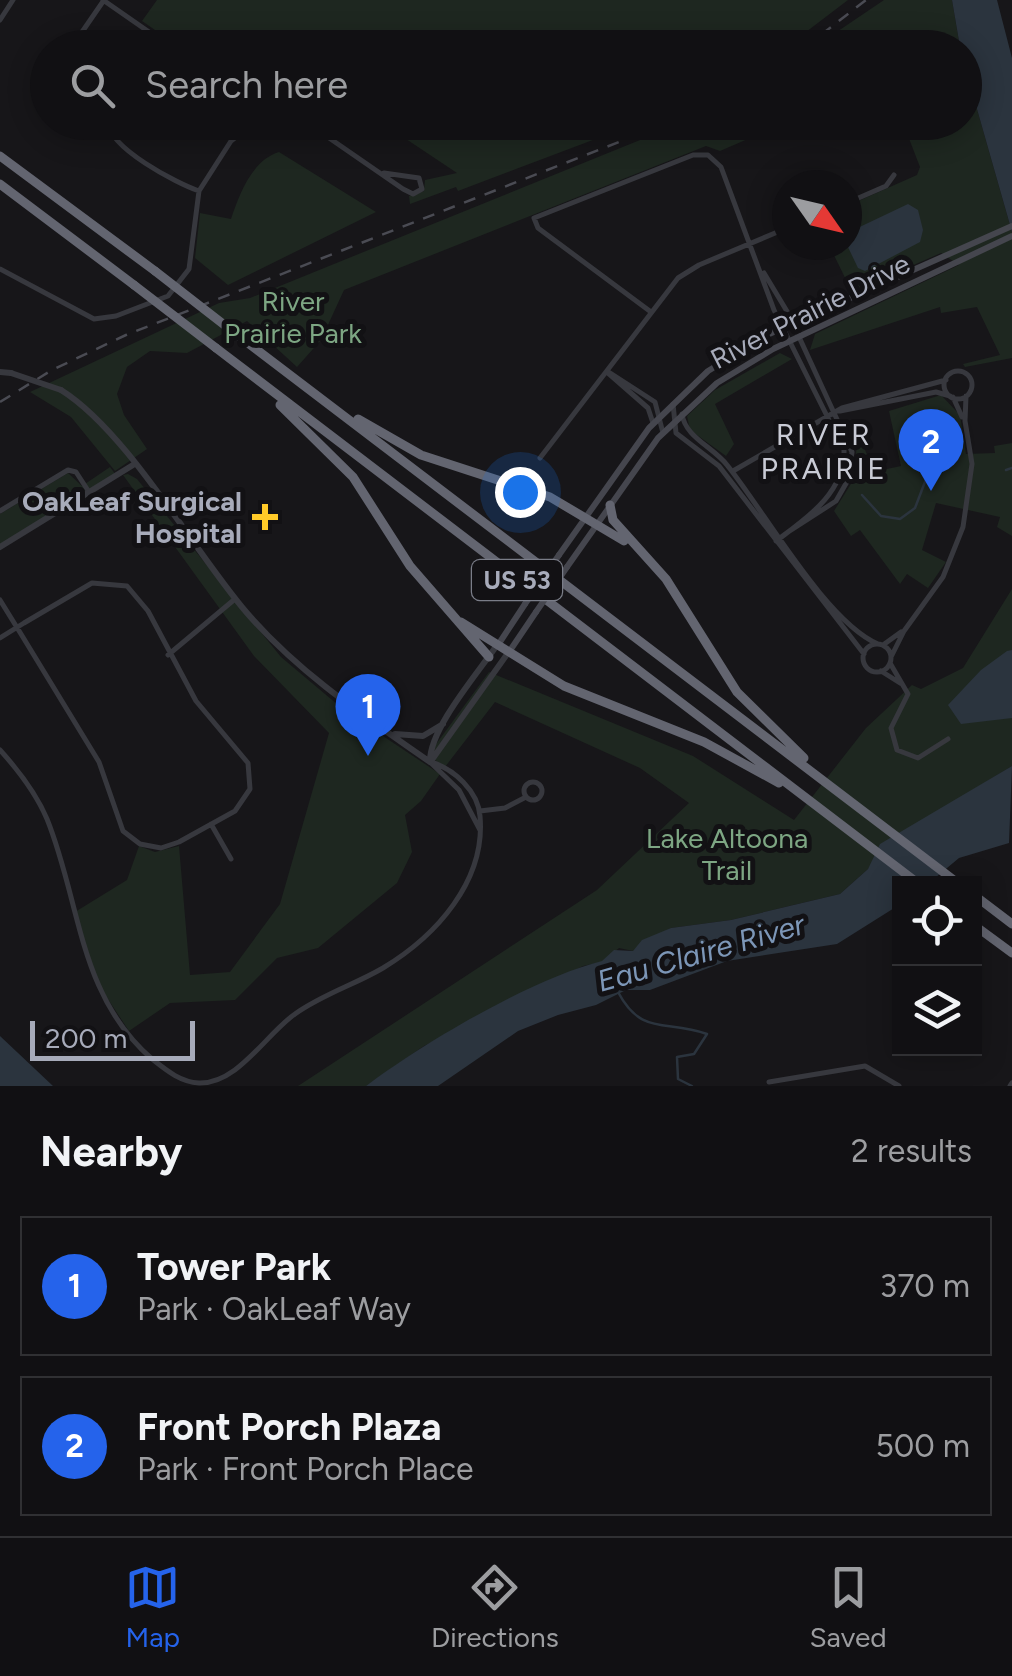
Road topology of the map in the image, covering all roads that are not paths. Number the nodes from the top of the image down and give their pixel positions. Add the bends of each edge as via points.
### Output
1 (13, 0) edge
2 (103, 0) edge
3 (0, 20) edge
4 (83, 30) edge
5 (146, 30) edge
6 (117, 140) edge
7 (232, 140) edge
8 (333, 140) edge
9 (0, 156) edge
10 (384, 174) junction
11 (894, 175) dead end
12 (0, 184) edge
13 (200, 191) junction
14 (862, 196) edge
15 (1012, 226) edge
16 (772, 234) edge
17 (1012, 236) edge
18 (752, 243) junction
19 (940, 265) junction
20 (0, 269) edge
21 (764, 273) junction
22 (651, 312) junction
23 (793, 324) junction
24 (782, 328) junction
25 (798, 337) junction
26 (788, 342) junction
27 (606, 371) junction
28 (0, 372) edge
29 (254, 378) junction
30 (946, 380) junction
31 (966, 396) junction
32 (951, 397) junction
33 (674, 400) junction
34 (330, 404) junction
35 (838, 412) junction
36 (662, 413) junction
37 (682, 413) junction
38 (828, 416) junction
39 (965, 421) junction
40 (672, 422) junction
41 (653, 423) junction
42 (663, 432) junction
43 (540, 458) dead end
44 (133, 464) junction
45 (729, 473) junction
46 (88, 492) junction
47 (610, 506) junction
48 (0, 512) edge
49 (586, 516) junction
50 (598, 523) junction
51 (781, 537) junction
52 (0, 547) edge
53 (637, 548) junction
54 (236, 598) junction
55 (0, 600) edge
56 (461, 622) junction
57 (17, 628) junction
58 (904, 631) junction
59 (0, 638) edge
60 (881, 644) junction
61 (497, 646) junction
62 (508, 653) junction
63 (864, 654) junction
64 (168, 655) junction
65 (489, 657) junction
66 (891, 660) junction
67 (881, 671) junction
68 (903, 685) junction
69 (445, 722) junction
70 (389, 733) junction
71 (948, 740) dead end
72 (0, 750) edge
73 (430, 762) junction
74 (841, 792) junction
75 (526, 797) dead end
76 (820, 807) junction
77 (476, 812) junction
78 (211, 824) junction
79 (230, 860) dead end
80 (909, 876) edge
81 (950, 876) edge
82 (982, 901) edge
83 (1012, 924) edge
84 (982, 931) edge
85 (1012, 953) edge
86 (769, 1082) dead end
87 (201, 1084) edge
88 (899, 1086) edge

1 - 3 street
2 - 4 street
2 - 5 street
6 - 13 street
7 - 13 street
8 - 10 street
9 - 34 highway, US 53, bridge
10 - 10 street via 410,193 422,189 418,178
11 - 14 street
12 - 29 highway, US 53, bridge
13 - 20 street via 190,264 168,296 94,320
15 - 19 main road, River Prairie Drive
16 - 18 street
17 - 19 main road, River Prairie Drive
18 - 21 street
18 - 22 street via 688,271
18 - 22 street via 721,167 708,155 534,218 538,228
19 - 23 main road, River Prairie Drive
19 - 25 main road, River Prairie Drive
21 - 23 street
21 - 24 street
22 - 27 street
23 - 24 main road, River Prairie Drive
23 - 25 street
24 - 26 street
24 - 33 main road, River Prairie Drive via 730,356
25 - 26 main road, River Prairie Drive
25 - 35 street
26 - 37 main road, River Prairie Drive via 725,377
26 - 38 street
27 - 36 street
27 - 41 street via 648,408
27 - 43 street
28 - 44 street, bridge via 62,390 96,418
29 - 56 highway via 346,469 410,566
29 - 76 highway, US 53
30 - 31 street via 966,373 972,383
30 - 32 street
30 - 35 street
31 - 32 street
31 - 39 street
32 - 35 street via 936,392
32 - 39 street
33 - 36 main road, River Prairie Drive
33 - 40 street
34 - 49 highway via 421,455 522,485
34 - 74 highway, US 53
35 - 38 street
35 - 51 street via 852,444 848,480 830,507
36 - 41 main road, River Prairie Drive
36 - 42 street
37 - 40 main road, River Prairie Drive
37 - 45 street via 688,432
38 - 45 street
38 - 51 street via 843,443 841,477 826,501
39 - 58 street via 972,464 963,527 943,577
40 - 42 main road, River Prairie Drive
40 - 45 street via 676,434
41 - 49 main road, River Prairie Drive
42 - 47 main road, River Prairie Drive
44 - 46 street
44 - 54 street
45 - 51 street
46 - 48 street via 68,470
46 - 52 street
47 - 50 main road, River Prairie Drive
47 - 53 highway via 613,520
49 - 50 highway
49 - 61 main road, River Prairie Drive, bridge
50 - 53 highway
50 - 62 main road, River Prairie Drive, bridge
51 - 60 street via 848,625
51 - 63 street
53 - 74 highway via 666,579 746,703
54 - 64 street
54 - 70 street via 294,663
55 - 57 street
56 - 61 highway
56 - 65 highway
57 - 59 street
57 - 64 street via 92,583 109,582 138,594
57 - 78 street via 100,762 124,831 140,844 162,848
58 - 60 street
58 - 66 street
60 - 63 street
60 - 66 street
61 - 62 highway
61 - 65 street, River Prairie Drive
62 - 73 street, River Prairie Drive
62 - 76 highway via 564,686 725,752
63 - 67 street via 866,666
64 - 78 street via 248,763 246,798
65 - 69 street, River Prairie Drive
66 - 67 street
66 - 68 street
67 - 68 street
68 - 71 street via 907,703 890,737 897,750 918,758
69 - 70 street via 424,736
69 - 73 street, River Prairie Drive
70 - 73 street
72 - 87 street via 49,823 99,992 146,1053 176,1076
73 - 77 street via 464,784
74 - 81 highway, US 53
75 - 77 street
76 - 80 highway, US 53
77 - 87 street via 476,862 463,890 418,943 296,1013 232,1072
78 - 79 street
82 - 83 highway
84 - 85 highway
86 - 88 street via 865,1066

